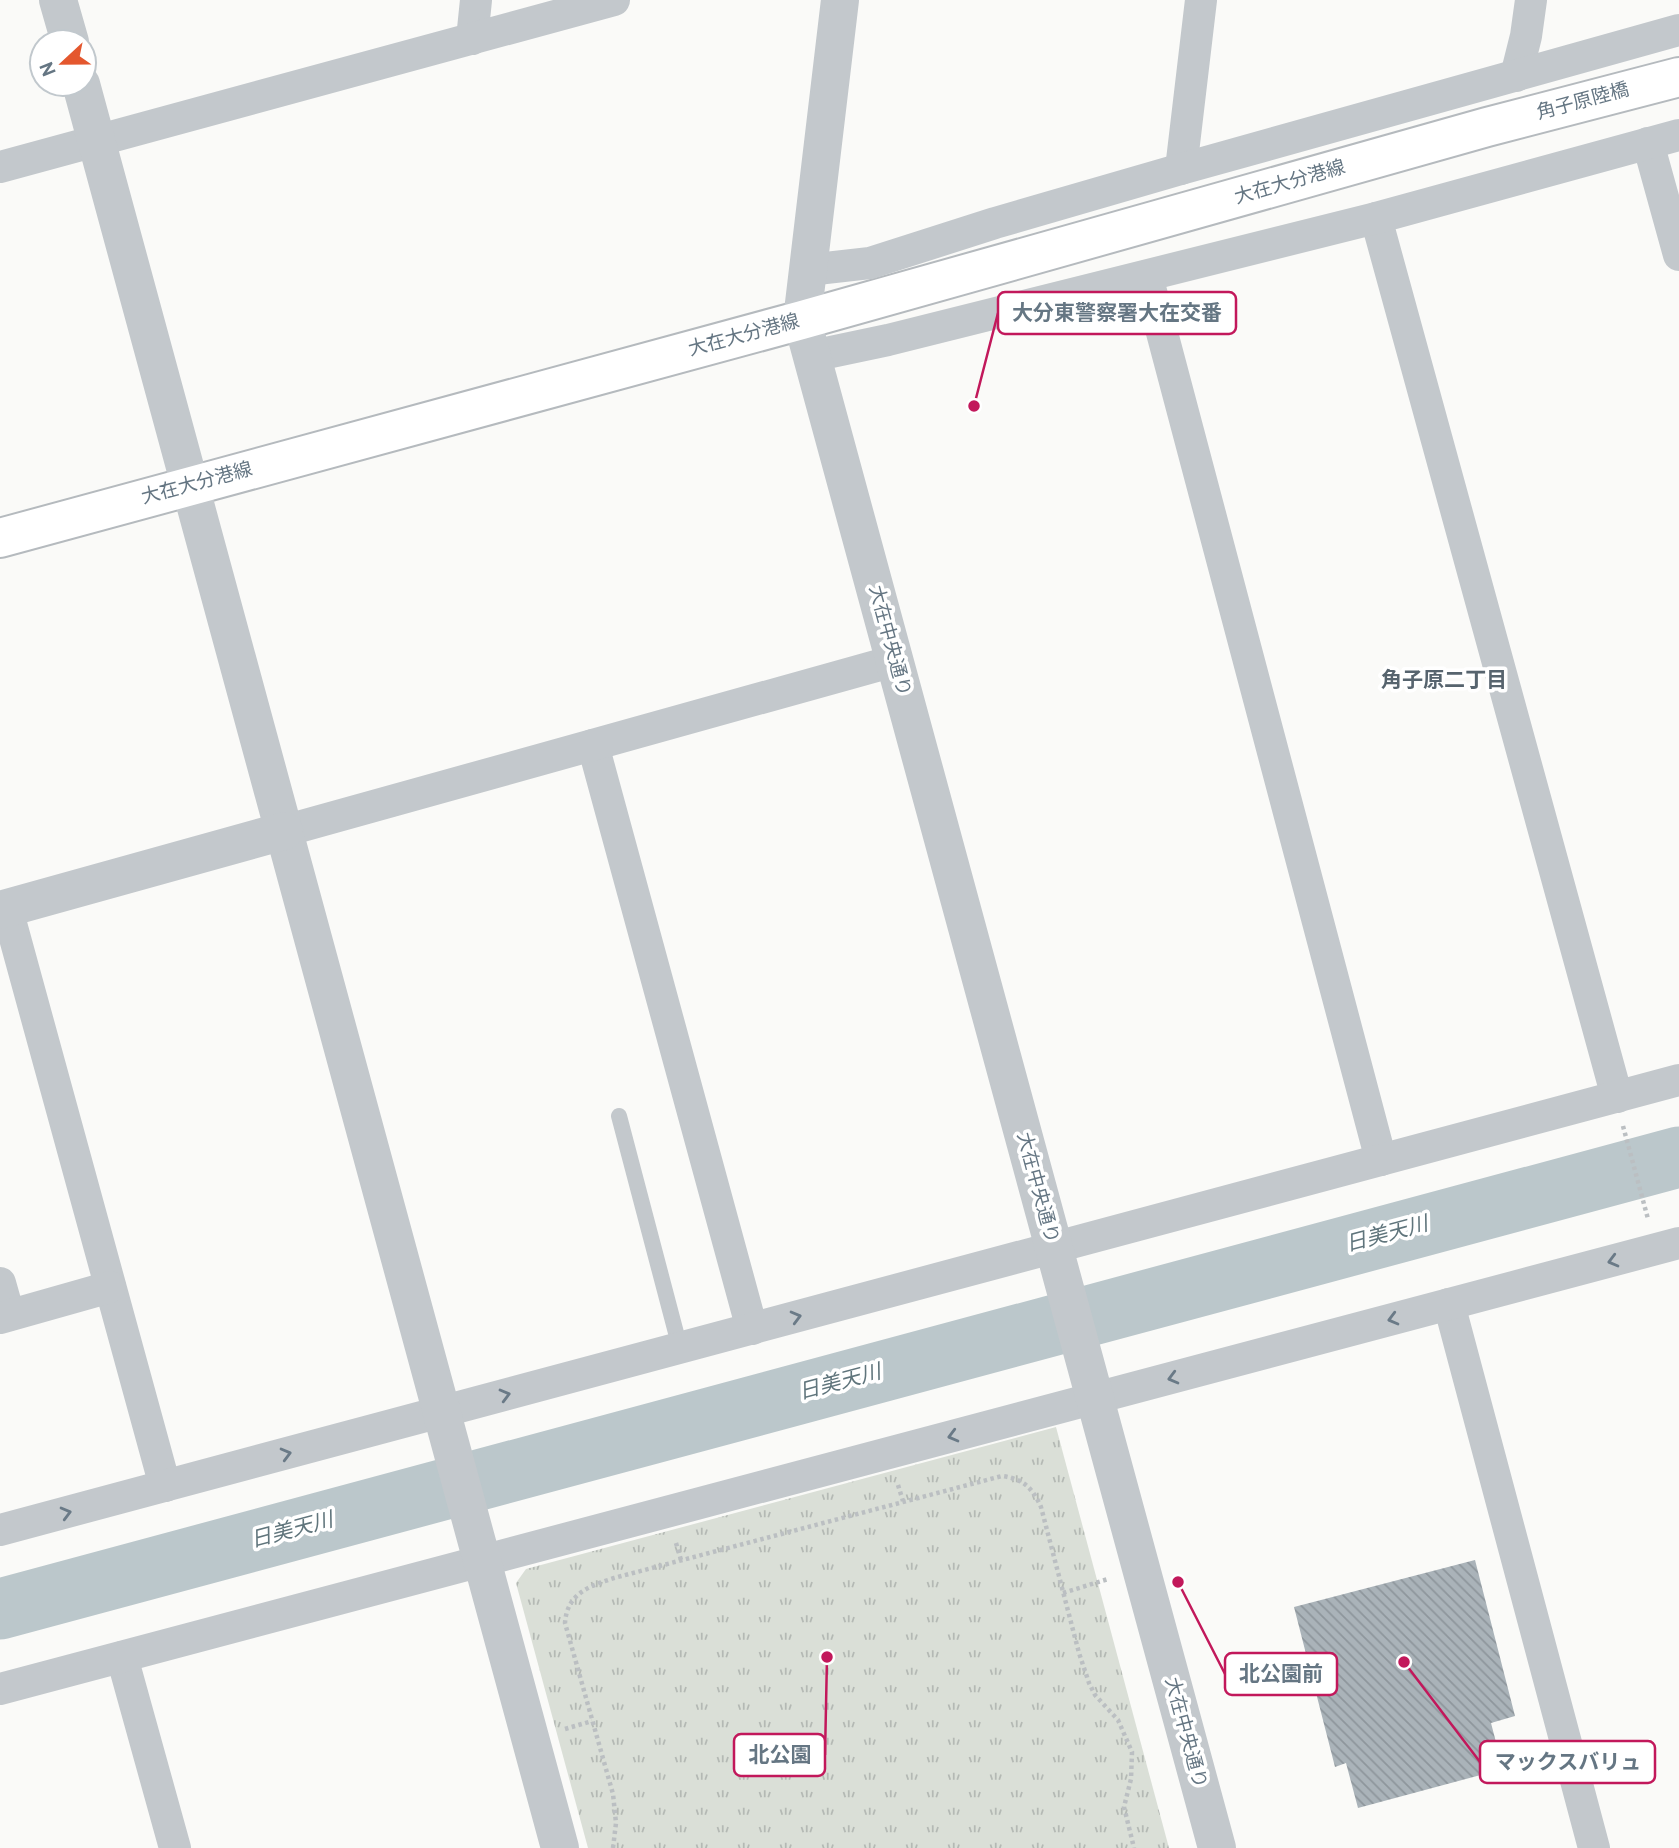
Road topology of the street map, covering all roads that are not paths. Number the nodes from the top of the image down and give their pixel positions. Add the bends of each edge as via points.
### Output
1 (58, 0) edge
2 (476, 0) edge
3 (614, 0) edge
4 (839, 0) edge
5 (1201, 0) edge
6 (1531, 0) edge
7 (66, 28) edge
8 (1679, 30) edge
9 (472, 38) junction
10 (1516, 76) junction
11 (1679, 77) edge
12 (85, 98) edge
13 (1487, 127) joint
14 (1679, 135) edge
15 (96, 141) junction
16 (1648, 144) junction
17 (0, 167) edge
18 (1181, 169) junction
19 (1376, 218) junction
20 (1679, 255) edge
21 (808, 270) junction
22 (1147, 276) junction
23 (802, 320) junction
24 (812, 356) junction
25 (190, 486) junction
26 (0, 538) edge
27 (894, 661) junction
28 (593, 745) junction
29 (284, 831) junction
30 (4, 909) edge
31 (1679, 1080) edge
32 (1619, 1110) junction
33 (619, 1116) dead end
34 (1381, 1160) junction
35 (1679, 1243) edge
36 (1057, 1260) junction
37 (0, 1283) edge
38 (110, 1287) junction
39 (1449, 1304) junction
40 (5, 1317) edge
41 (752, 1329) junction
42 (680, 1348) junction
43 (1091, 1386) junction
44 (445, 1424) junction
45 (165, 1486) junction
46 (0, 1530) edge
47 (479, 1549) junction
48 (122, 1657) junction
49 (0, 1689) edge
50 (175, 1848) edge
51 (560, 1848) edge
52 (1217, 1848) edge
53 (1594, 1848) edge

1 - 7 street
2 - 9 street
3 - 9 street
4 - 21 street, 大在中央通り
5 - 18 street
6 - 10 street
8 - 10 street
9 - 15 street
10 - 18 street
11 - 13 main road, 角子原陸橋
12 - 15 street
13 - 23 main road, 大在大分港線
14 - 16 street
15 - 17 street
15 - 25 street
16 - 19 street
16 - 20 street
18 - 21 street via 870,263
19 - 22 street
19 - 32 street
21 - 23 street, 大在中央通り
22 - 24 street
22 - 34 street
23 - 24 street, 大在中央通り
23 - 25 main road, 大在大分港線
24 - 27 street, 大在中央通り
25 - 26 main road, 大在大分港線
25 - 29 street
27 - 28 street
27 - 36 street, 大在中央通り
28 - 29 street
28 - 41 street
29 - 30 street
29 - 44 street
30 - 38 street
31 - 32 street
32 - 34 street
33 - 42 lane
34 - 36 street
35 -> 39 street
41 -> 36 street
36 - 43 street, 大在中央通り
37 - 40 street
38 - 40 street
38 - 45 street
39 -> 43 street
39 - 53 street
41 - 42 street
44 -> 42 street
43 -> 47 street
43 - 52 street, 大在中央通り
45 -> 44 street
44 - 47 street
46 -> 45 street
47 - 48 street
47 - 51 street
48 - 49 street
48 - 50 street

